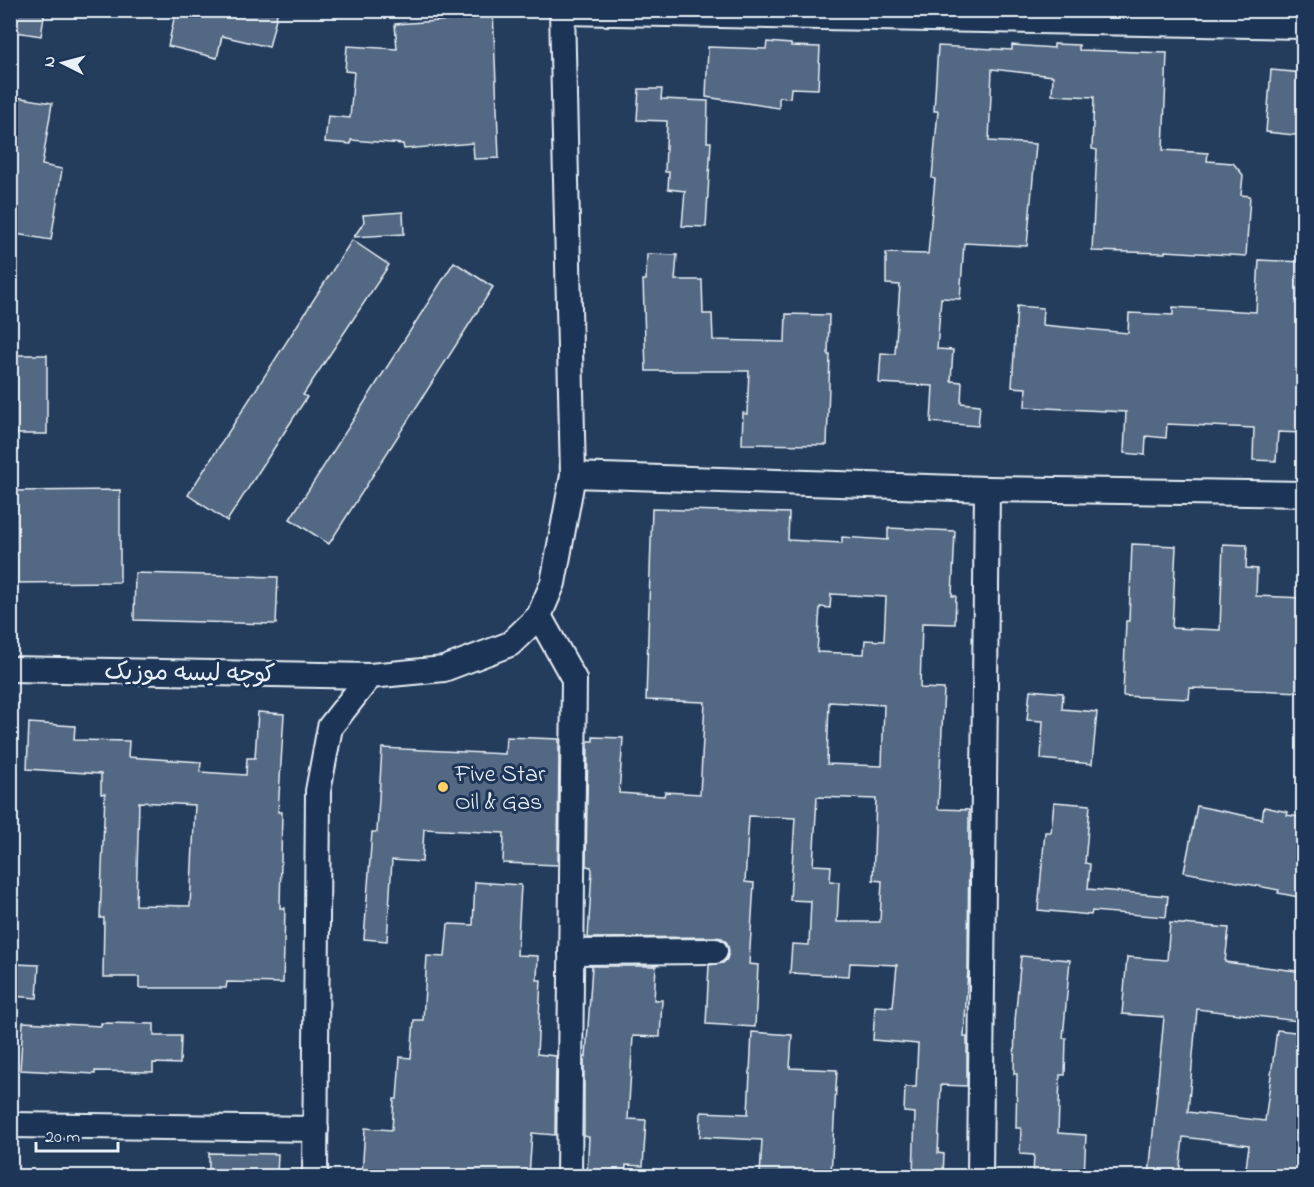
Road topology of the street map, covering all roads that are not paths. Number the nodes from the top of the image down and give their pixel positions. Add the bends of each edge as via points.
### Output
1 (562, 11) edge
2 (1304, 26) edge
3 (573, 475) junction
4 (987, 489) junction
5 (1304, 494) edge
6 (539, 616) junction
7 (10, 669) edge
8 (370, 676) junction
9 (715, 951) dead end
10 (571, 952) junction
11 (10, 1125) edge
12 (316, 1129) junction
13 (315, 1176) edge
14 (569, 1176) edge
15 (980, 1176) edge

1 - 2 street
1 - 3 street
3 - 4 street
3 - 6 street via 553,583
4 - 5 street
4 - 15 street
6 - 8 street, کوچه لیسه موزیک via 510,644 444,669
6 - 10 street via 574,679
7 - 8 street, کوچه لیسه موزیک
8 - 12 street via 330,727 318,791
9 - 10 street
10 - 14 street
11 - 12 street
12 - 13 street

